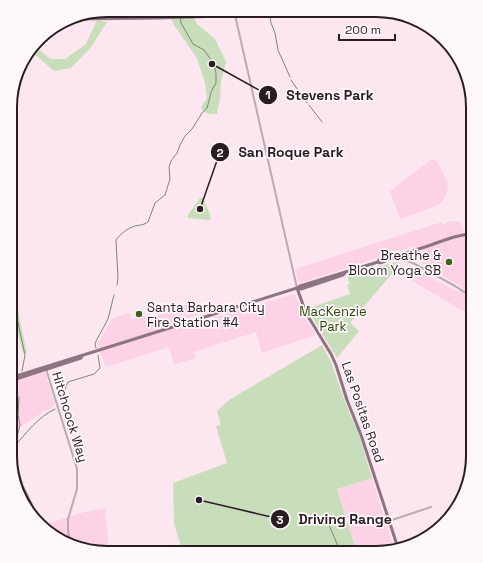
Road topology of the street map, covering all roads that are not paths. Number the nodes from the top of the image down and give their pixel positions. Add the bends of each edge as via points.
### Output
1 (188, 17) edge
2 (235, 17) edge
3 (95, 18) edge
4 (466, 234) edge
5 (408, 252) junction
6 (401, 255) junction
7 (386, 259) junction
8 (409, 260) junction
9 (413, 263) junction
10 (297, 288) junction
11 (466, 294) edge
12 (45, 368) junction
13 (17, 376) edge
14 (17, 378) edge
15 (23, 488) edge
16 (31, 504) edge
17 (431, 507) dead end
18 (389, 520) junction
19 (69, 538) edge
20 (397, 543) edge

1 - 3 main road
2 - 10 street
4 - 5 main road
5 - 6 main road
5 - 8 street
6 - 7 main road
6 - 8 street
7 - 9 street
7 - 10 main road via 301,289
8 - 9 street
9 - 11 street
10 - 12 main road
10 - 18 main road, Las Positas Road via 309,319 334,360
12 - 13 main road
12 - 14 main road
12 - 19 street, Hitchcock Way via 76,465 77,489 68,519
15 - 16 main road
17 - 18 street
18 - 20 main road, Las Positas Road

